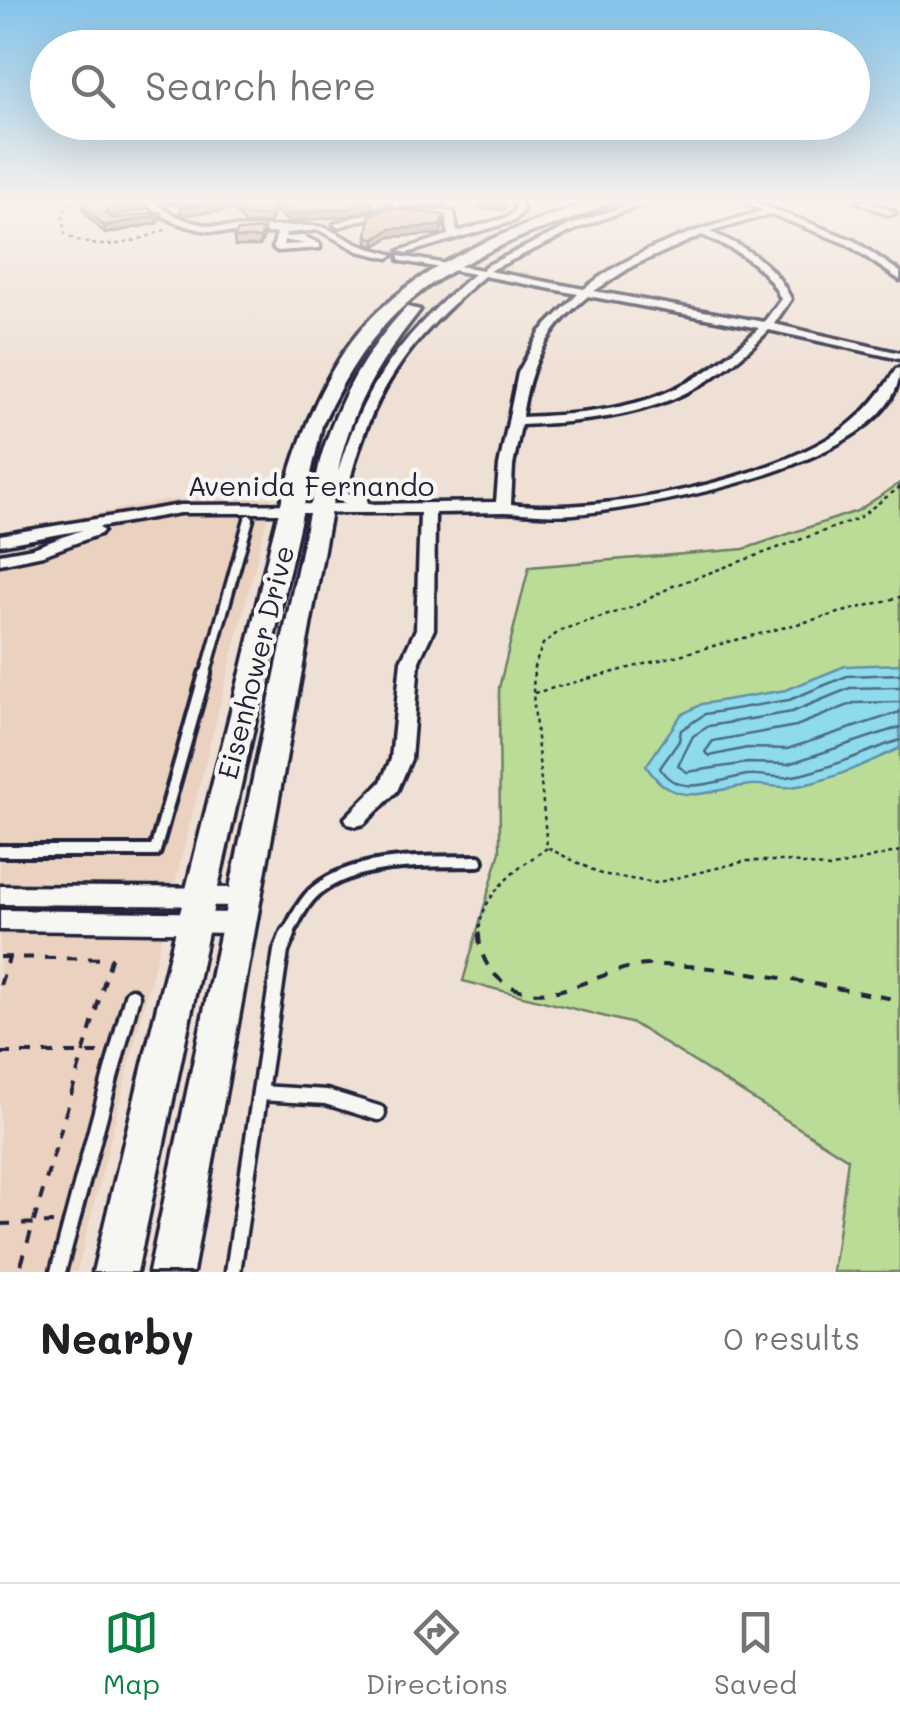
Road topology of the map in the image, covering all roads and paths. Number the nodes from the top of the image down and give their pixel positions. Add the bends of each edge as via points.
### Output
1 (432, 260) edge
2 (481, 260) edge
3 (483, 260) edge
4 (489, 260) edge
5 (638, 260) edge
6 (760, 260) edge
7 (876, 260) edge
8 (470, 268) junction
9 (518, 276) tunnel mouth
10 (900, 278) edge
11 (588, 292) junction
12 (766, 326) junction
13 (900, 356) edge
14 (900, 372) edge
15 (515, 420) junction
16 (900, 487) edge
17 (340, 494) joint
18 (504, 508) junction
19 (306, 509) junction
20 (428, 510) junction
21 (118, 518) junction
22 (248, 519) dead end
23 (7, 539) edge
24 (7, 558) edge
25 (900, 597) edge
26 (534, 694) junction
27 (356, 818) dead end
28 (547, 848) junction
29 (900, 851) edge
30 (0, 852) edge
31 (478, 861) dead end
32 (0, 895) edge
33 (44, 895) junction
34 (196, 909) junction
35 (240, 910) junction
36 (0, 920) edge
37 (34, 921) junction
38 (0, 956) edge
39 (10, 957) junction
40 (0, 985) edge
41 (132, 996) dead end
42 (900, 1000) edge
43 (117, 1052) junction
44 (0, 1053) edge
45 (83, 1053) junction
46 (260, 1092) junction
47 (378, 1113) dead end
48 (71, 1222) junction
49 (0, 1224) edge
50 (32, 1224) junction
51 (19, 1272) edge
52 (58, 1272) edge
53 (115, 1272) edge
54 (171, 1272) edge
55 (232, 1272) edge

1 - 8 street
2 - 8 main road, Eisenhower Drive
3 - 8 main road, Eisenhower Drive
4 - 8 street, Eisenhower Drive
5 - 11 street
6 - 12 street via 786,300
7 - 10 street
8 - 9 street
8 - 11 street
8 - 17 street, Eisenhower Drive via 389,368 356,431
8 - 19 main road, Eisenhower Drive via 426,296 397,325 352,393
8 - 19 main road, Eisenhower Drive via 410,295 372,326 349,358 313,425
11 - 12 street
11 - 15 street via 545,334 527,364
12 - 13 street
12 - 15 street via 724,370 667,398 592,418
14 - 18 street, Avenida Fernando via 884,399 845,433 750,476 635,502
15 - 18 street via 502,480
16 - 26 path via 857,519 561,630 544,644 534,667
17 - 18 street, Avenida Fernando via 359,502
18 - 20 street, Avenida Fernando
19 - 20 street, Avenida Fernando
19 - 21 street, Avenida Fernando via 180,509
19 - 34 main road, Eisenhower Drive
19 - 35 main road, Eisenhower Drive
20 - 27 street via 425,629 410,661 401,759 390,786
21 - 23 street, Avenida Fernando
21 - 24 street, Avenida Fernando
22 - 30 lane via 155,851
23 - 24 street
25 - 26 path
26 - 28 path
28 - 29 path via 600,874 655,884 746,862 829,868
28 - 42 path via 510,874 490,899 478,932 481,959 504,984 537,996 646,964
31 - 46 lane via 350,872 318,889 281,951
32 - 33 street
33 - 34 street
33 - 37 lane
34 - 35 street
34 - 37 street
34 - 53 main road, Eisenhower Drive
35 - 54 main road, Eisenhower Drive
36 - 37 street
38 - 39 path
39 - 40 path
39 - 45 path via 111,959
41 - 43 lane
43 - 45 path
43 - 48 lane
44 - 45 path
45 - 50 path
46 - 47 lane via 326,1097
46 - 55 lane
48 - 50 path
48 - 52 lane
49 - 50 path
50 - 51 path

